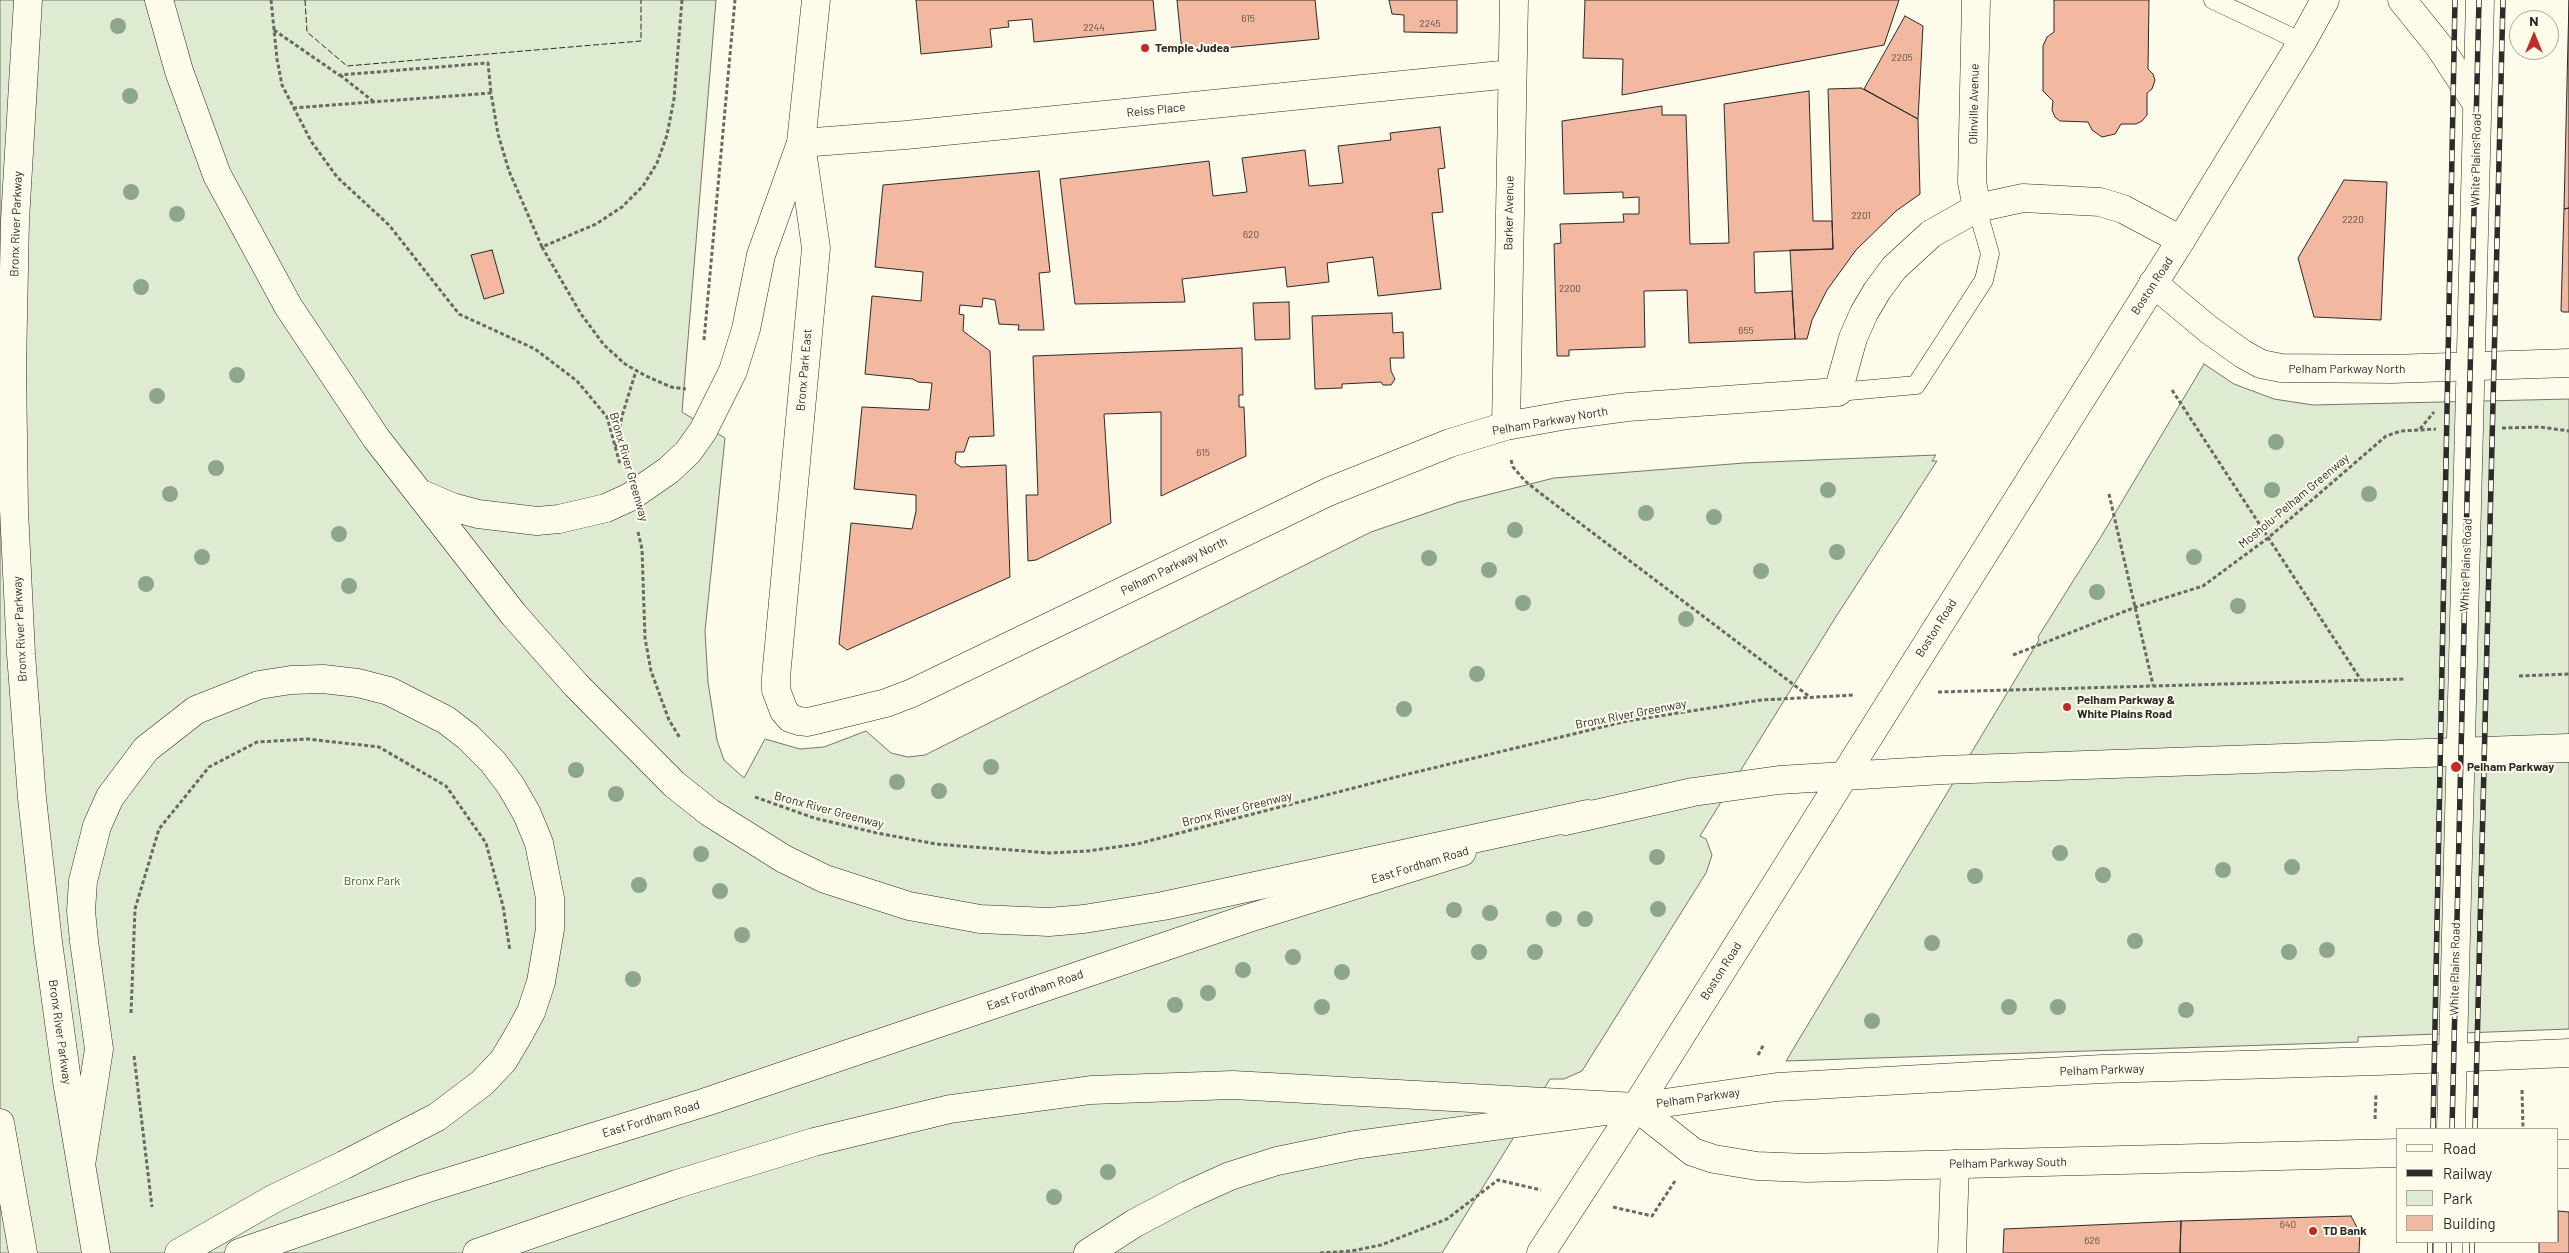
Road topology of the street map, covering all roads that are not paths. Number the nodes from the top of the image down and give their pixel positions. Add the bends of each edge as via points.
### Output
1 (28, 0) edge
2 (159, 0) edge
3 (816, 0) edge
4 (1514, 0) edge
5 (1976, 0) edge
6 (2213, 0) edge
7 (2325, 0) edge
8 (2402, 0) edge
9 (2480, 0) edge
10 (2302, 42) junction
11 (1512, 74) junction
12 (2477, 104) junction
13 (801, 143) junction
14 (1977, 208) junction
15 (2181, 240) junction
16 (2153, 283) junction
17 (2569, 362) edge
18 (2471, 367) junction
19 (1838, 392) junction
20 (1506, 426) junction
21 (416, 491) junction
22 (808, 722) joint
23 (2569, 748) edge
24 (2460, 751) junction
25 (1843, 776) junction
26 (1588, 814) junction
27 (2569, 1053) edge
28 (2453, 1057) junction
29 (1636, 1107) junction
30 (0, 1123) edge
31 (2451, 1128) edge
32 (2396, 1153) edge
33 (1955, 1164) junction
34 (81, 1165) junction
35 (0, 1193) edge
36 (21, 1244) edge
37 (96, 1253) edge
38 (179, 1253) edge
39 (239, 1253) edge
40 (477, 1253) edge
41 (1088, 1253) edge
42 (1541, 1253) edge
43 (1952, 1253) edge

1 - 34 main road, Bronx River Parkway via 18,152 14,294 17,582 25,726 39,870
2 - 21 main road via 182,80 217,175 288,306
3 - 13 main road, Bronx Park East
4 - 11 main road, Barker Avenue
5 - 14 main road, Olinville Avenue via 1972,182
6 - 10 lane
7 - 10 main road, Boston Road
8 - 12 main road via 2439,46
9 - 12 main road, White Plains Road
10 - 15 main road, Boston Road
11 - 13 main road, Reiss Place
11 - 20 main road, Barker Avenue
12 - 18 main road, White Plains Road
13 - 21 main road via 761,256 746,329 732,371 718,403 688,452 669,470 630,497 583,515 537,521 478,514
13 - 22 main road, Bronx Park East via 816,248 776,690 790,718
14 - 15 main road via 2023,198 2100,202 2123,208
14 - 19 main road via 1931,234 1894,268 1864,313
14 - 19 lane via 1990,254 1984,280 1916,385
15 - 16 main road, Boston Road
16 - 18 main road, Pelham Parkway North via 2208,329 2261,364 2299,370
16 - 25 main road, Boston Road
17 - 18 main road, Pelham Parkway North
18 - 24 main road, White Plains Road
19 - 20 main road, Pelham Parkway North via 1628,407
20 - 22 main road, Pelham Parkway North via 1450,443 1328,492 912,693 886,703
21 - 26 main road via 520,622 576,685 674,784 709,812 784,859 825,879 900,904 988,919 1048,922 1084,919 1173,904
23 - 24 main road
24 - 25 main road
24 - 28 main road, White Plains Road
25 - 26 main road, East Fordham Road via 1736,786
25 - 29 main road, Boston Road
26 - 39 main road, East Fordham Road via 1246,918 706,1102 425,1189
27 - 28 main road, Pelham Parkway
28 - 29 main road, Pelham Parkway via 2102,1069 1776,1087
28 - 31 main road, White Plains Road
29 - 33 main road, Pelham Parkway South via 1694,1152 1734,1163 1807,1168
29 - 40 main road via 1232,1085 1127,1087 1038,1096 950,1109 814,1142
29 - 41 main road via 1355,1145 1276,1161 1230,1176 1188,1195
29 - 42 main road, Boston Road
30 - 36 main road
32 - 33 main road, Pelham Parkway South
33 - 43 main road
34 - 37 main road, Bronx River Parkway
34 - 38 main road via 99,1050 81,911 83,881 96,826 110,797 146,749 196,710 259,685 291,680 358,683 389,691 446,720 468,738 512,786 527,814 539,843 550,898 547,956 531,1012 518,1036 503,1061 482,1083 437,1117 273,1199
35 - 36 main road

